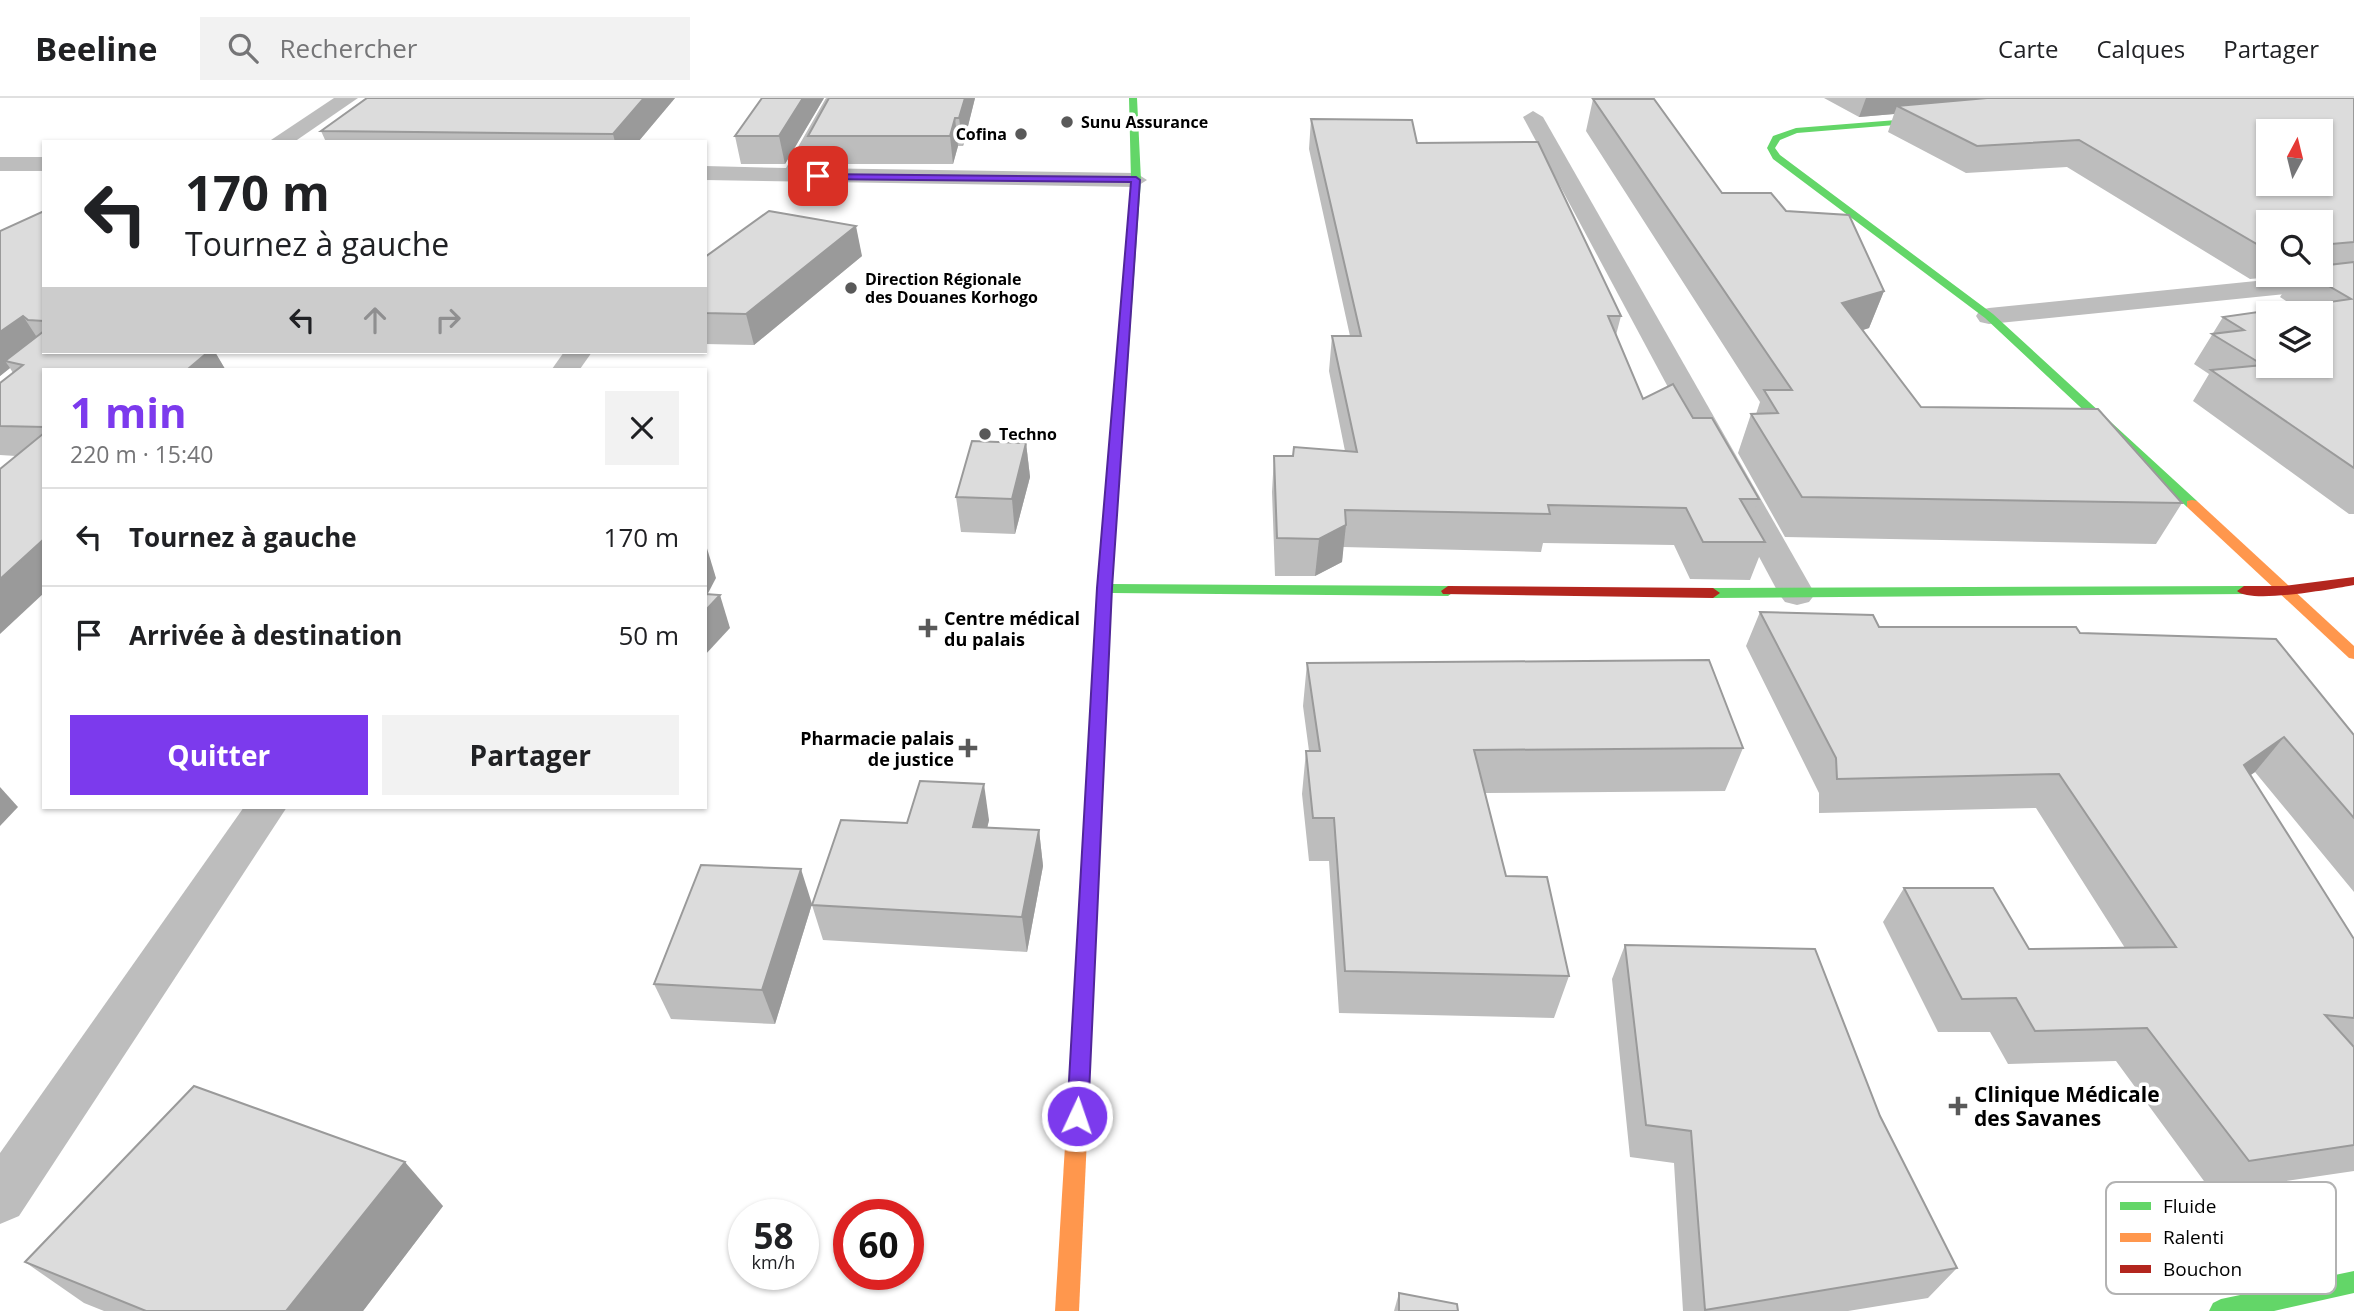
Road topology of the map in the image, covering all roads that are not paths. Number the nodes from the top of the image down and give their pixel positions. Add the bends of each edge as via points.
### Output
1 (348, 98) edge
2 (836, 98) edge
3 (1133, 98) edge
4 (1534, 117) dead end
5 (1961, 117) edge
6 (282, 140) edge
7 (0, 164) edge
8 (42, 164) edge
9 (707, 173) edge
10 (792, 176) junction
11 (1136, 180) junction
12 (2354, 279) edge
13 (1989, 316) junction
14 (2354, 581) edge
15 (1105, 588) junction
16 (2285, 590) junction
17 (1797, 594) junction
18 (2354, 654) edge
19 (265, 809) edge
20 (0, 1198) edge
21 (2354, 1282) edge
22 (2336, 1286) edge
23 (2299, 1294) edge
24 (1067, 1311) edge
25 (2221, 1311) edge

1 - 6 street
2 - 10 street
3 - 11 street
4 - 17 street
5 - 13 street via 1797,131 1776,138 1771,148 1776,157
7 - 8 street
9 - 10 street
10 - 11 street
11 - 15 street
12 - 13 street
13 - 16 street
14 - 16 street
15 - 17 street
15 - 24 street
16 - 17 street
16 - 18 street
19 - 20 street
21 - 22 street
23 - 25 street

